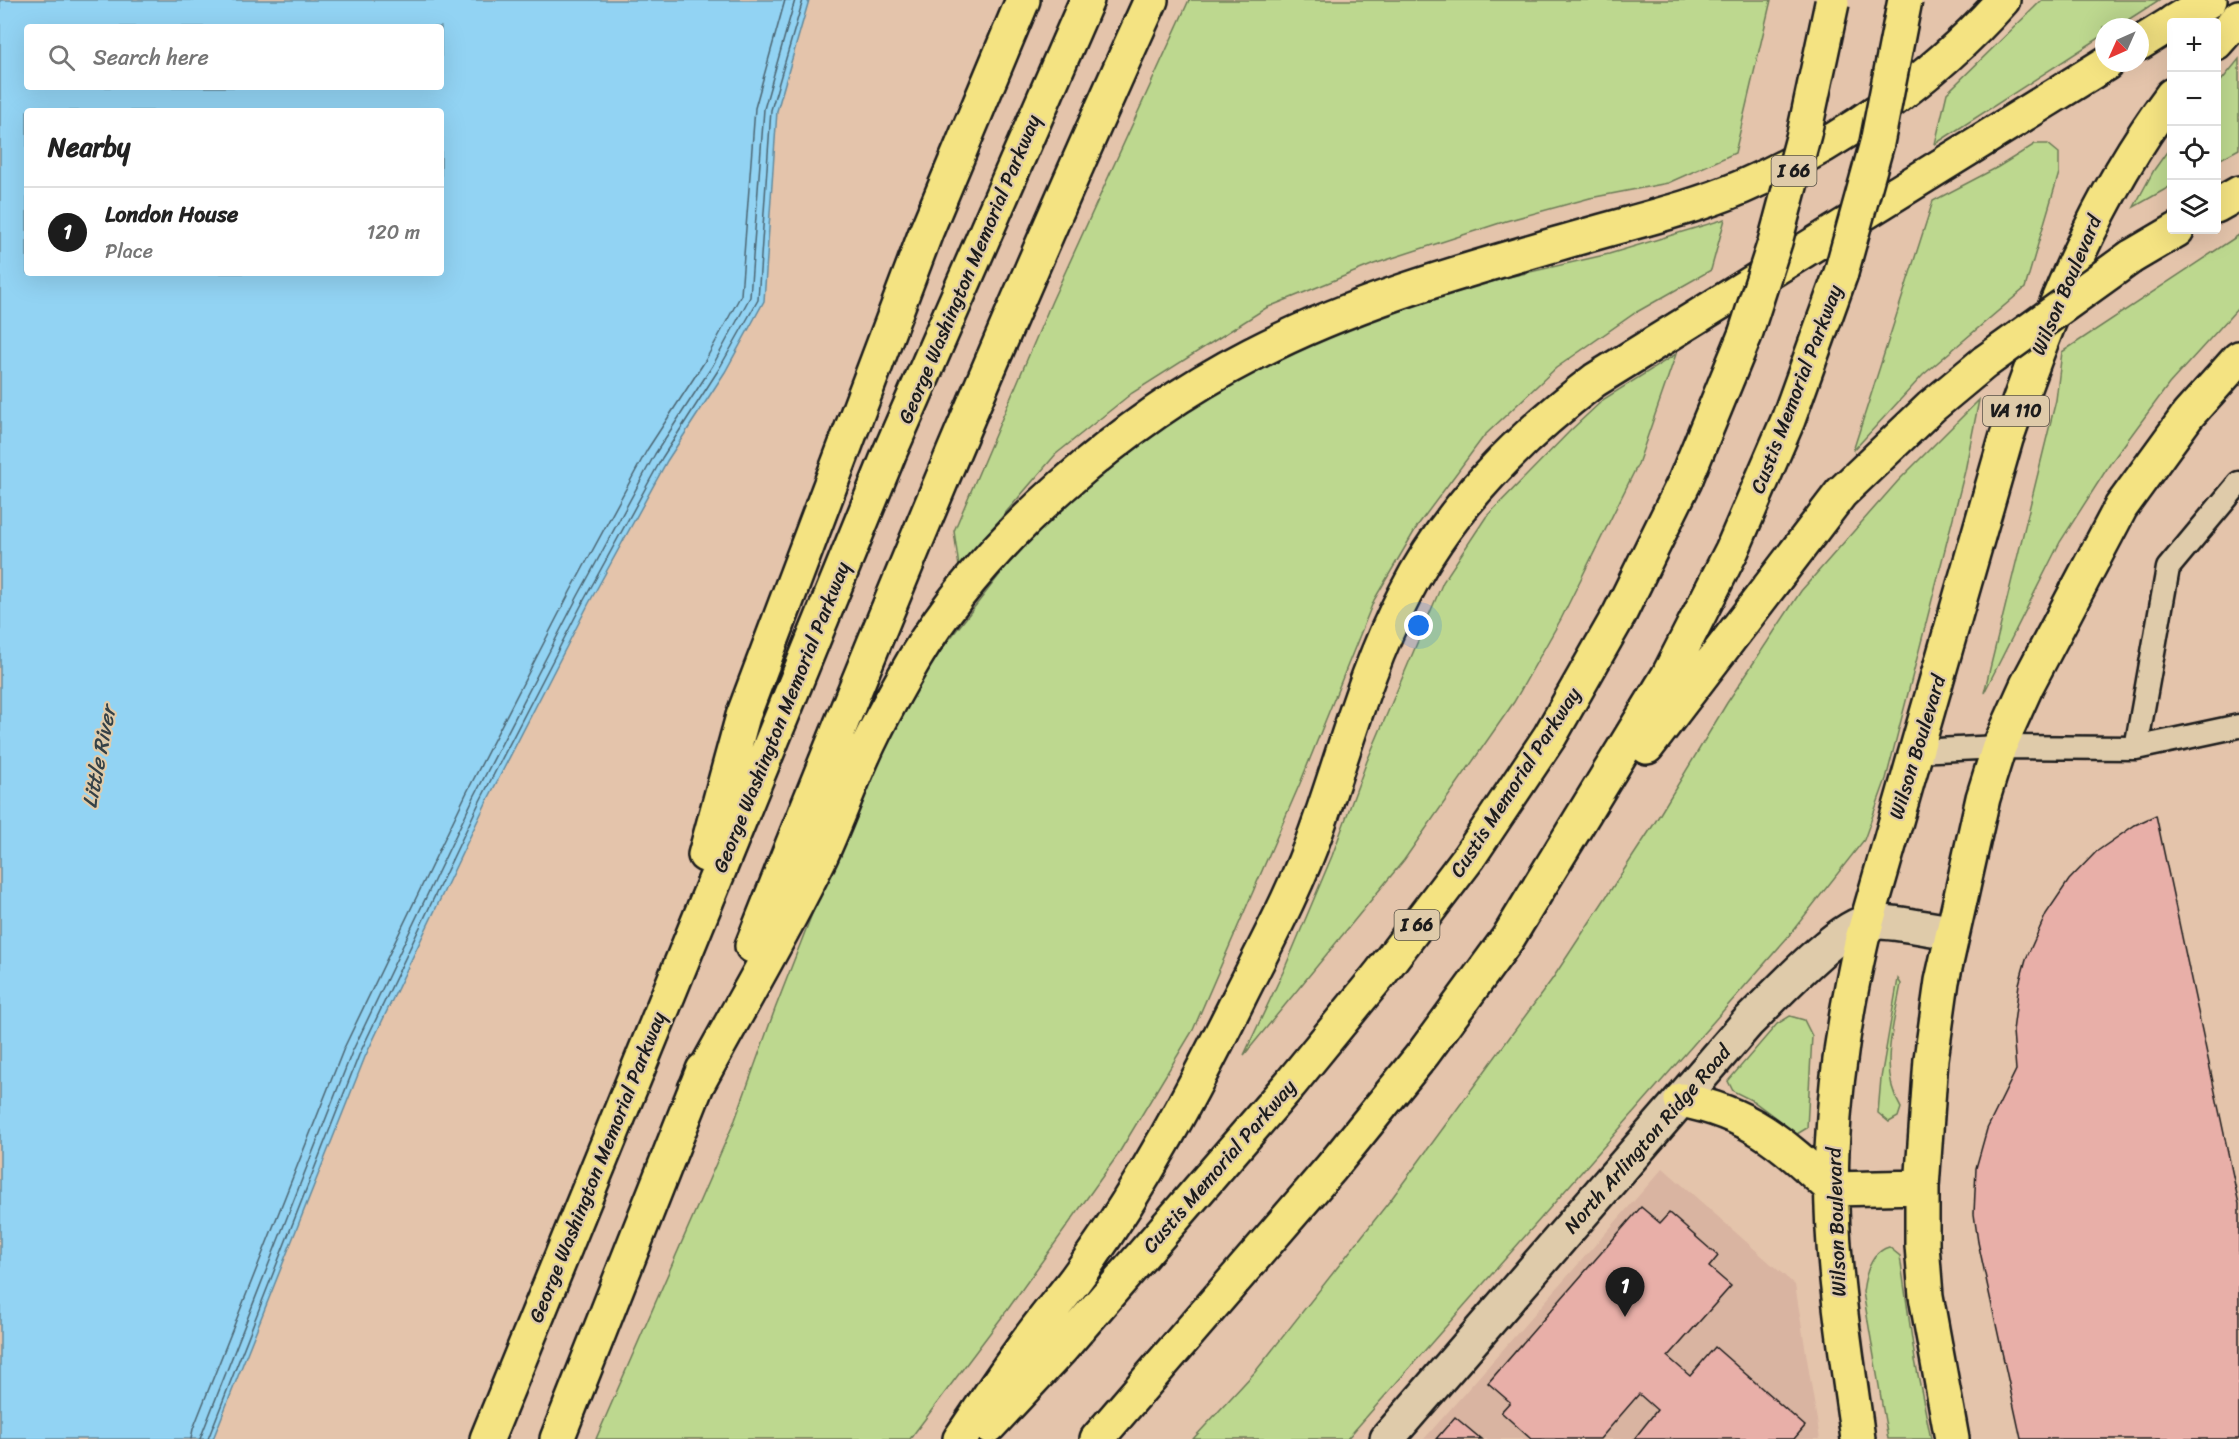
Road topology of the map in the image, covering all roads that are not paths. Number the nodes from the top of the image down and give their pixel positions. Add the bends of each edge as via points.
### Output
1 (1023, 0) edge
2 (1087, 0) edge
3 (1151, 0) edge
4 (1905, 0) edge
5 (2003, 0) edge
6 (2210, 0) edge
7 (1832, 2) edge
8 (2239, 17) edge
9 (2180, 18) edge
10 (2167, 26) edge
11 (2149, 37) edge
12 (2221, 38) edge
13 (2095, 70) edge
14 (2167, 102) edge
15 (2239, 193) edge
16 (2221, 204) edge
17 (2170, 234) edge
18 (2239, 358) edge
19 (2239, 483) edge
20 (2239, 726) edge
21 (1998, 747) junction
22 (2136, 748) junction
23 (1916, 751) junction
24 (1866, 921) junction
25 (1951, 932) junction
26 (1508, 938) junction
27 (667, 995) junction
28 (696, 1089) junction
29 (1681, 1100) junction
30 (1922, 1187) junction
31 (1832, 1189) junction
32 (487, 1439) edge
33 (557, 1439) edge
34 (960, 1439) edge
35 (976, 1439) edge
36 (1097, 1439) edge
37 (1387, 1439) edge
38 (1858, 1439) edge
39 (1952, 1439) edge

1 - 27 main road via 926,231 743,716
2 - 27 main road, George Washington Memorial Parkway via 889,454
3 - 28 main road via 1004,328 887,606
4 - 26 main road, Custis Memorial Parkway, bridge via 1877,143 1841,273 1788,420 1732,550 1668,676
5 - 28 main road via 1916,82 1809,153 1741,187 1448,276 1309,327 1201,384 1102,453 975,575 917,654 871,738 819,860
6 - 9 main road
7 - 35 main road, Custis Memorial Parkway / I 66, bridge via 1801,145 1744,335 1685,481 1619,615 1550,736 1468,857 1380,974 1062,1348
8 - 12 main road
10 - 11 main road
13 - 34 main road via 1595,380 1559,407 1484,479 1455,514 1405,592 1379,650 1316,832 1280,914 1156,1155 1085,1267
14 - 23 main road, Wilson Boulevard / VA 110 via 2128,157 2090,224 2060,292 2006,440
15 - 16 main road
17 - 26 main road, bridge via 2131,257 1985,362 1931,407 1841,493 1664,724
18 - 21 main road via 2188,415 2121,507
19 - 22 lane via 2168,568
20 - 22 lane
21 - 22 lane
21 - 23 lane
21 - 25 main road
23 - 24 main road, Wilson Boulevard / VA 110
24 - 25 street
24 - 29 street, North Arlington Ridge Road via 1813,959 1748,1022
24 - 31 main road, Wilson Boulevard via 1843,1035
25 - 30 main road via 1931,1059
26 - 36 main road, Custis Memorial Parkway via 1423,1054 1338,1159
27 - 32 main road, George Washington Memorial Parkway
28 - 33 main road
29 - 31 main road via 1714,1106 1763,1130
29 - 37 street, North Arlington Ridge Road
30 - 31 main road
30 - 39 main road via 1926,1296
31 - 38 main road, Wilson Boulevard via 1839,1299

